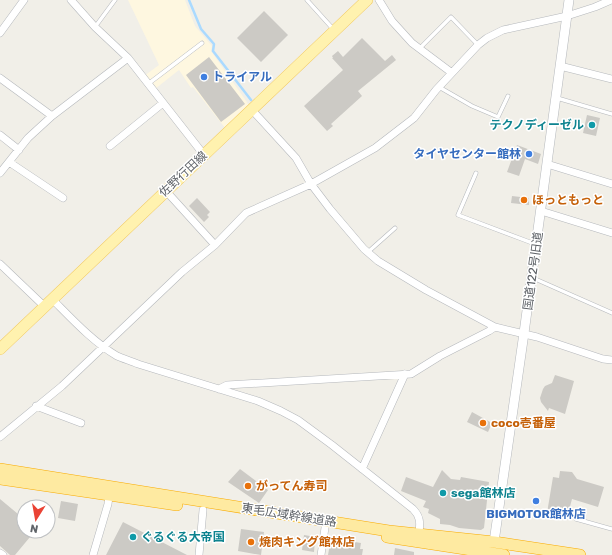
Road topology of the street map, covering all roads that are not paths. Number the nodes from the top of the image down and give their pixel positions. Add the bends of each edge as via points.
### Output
1 (24, 0) edge
2 (71, 0) edge
3 (115, 0) edge
4 (308, 0) edge
5 (367, 0) edge
6 (379, 0) edge
7 (569, 0) edge
8 (610, 0) edge
9 (567, 16) junction
10 (95, 27) junction
11 (335, 30) junction
12 (0, 33) edge
13 (202, 43) dead end
14 (478, 45) junction
15 (419, 49) junction
16 (128, 58) junction
17 (560, 66) junction
18 (452, 73) junction
19 (0, 78) edge
20 (612, 79) edge
21 (148, 84) junction
22 (439, 87) junction
23 (508, 96) dead end
24 (556, 98) junction
25 (163, 103) junction
26 (252, 110) junction
27 (612, 114) edge
28 (52, 116) junction
29 (0, 135) edge
30 (110, 146) dead end
31 (19, 150) junction
32 (204, 155) junction
33 (9, 162) junction
34 (547, 164) junction
35 (0, 173) edge
36 (476, 173) dead end
37 (311, 184) junction
38 (612, 184) edge
39 (166, 191) junction
40 (63, 198) dead end
41 (541, 210) junction
42 (395, 228) dead end
43 (612, 233) edge
44 (215, 245) junction
45 (536, 245) junction
46 (368, 252) junction
47 (0, 264) edge
48 (532, 278) junction
49 (48, 302) junction
50 (612, 313) edge
51 (495, 327) junction
52 (524, 333) junction
53 (104, 347) junction
54 (0, 349) edge
55 (612, 360) edge
56 (405, 374) junction
57 (220, 389) junction
58 (36, 406) junction
59 (81, 423) dead end
60 (0, 437) edge
61 (362, 469) junction
62 (0, 470) edge
63 (0, 479) edge
64 (109, 496) junction
65 (203, 510) junction
66 (576, 519) dead end
67 (326, 524) junction
68 (612, 529) edge
69 (419, 534) junction
70 (496, 551) edge
71 (0, 553) edge
72 (3, 555) edge
73 (93, 555) edge
74 (199, 555) edge
75 (321, 555) edge
76 (580, 555) edge

1 - 12 street
2 - 10 street
3 - 10 lane
4 - 11 lane
5 - 11 main road, 佐野行田線
6 - 15 street via 392,20
7 - 9 street, 国道122号旧道
8 - 9 street
9 - 14 street via 502,30
9 - 17 street, 国道122号旧道
10 - 16 street
11 - 26 main road, 佐野行田線
13 - 21 lane
14 - 15 lane via 451,17
14 - 18 street
15 - 18 street
16 - 21 street
16 - 28 street
17 - 20 street
17 - 24 street, 国道122号旧道
18 - 22 street
19 - 28 street
21 - 25 street
22 - 23 lane via 498,117
22 - 37 street via 414,118 401,129 375,148
24 - 27 lane
24 - 34 street, 国道122号旧道
25 - 30 street
25 - 32 street
26 - 32 main road, 佐野行田線
26 - 37 street via 296,158
28 - 31 street
29 - 31 street
31 - 33 street
32 - 39 main road, 佐野行田線
33 - 35 street
33 - 40 street
34 - 38 street
34 - 41 street, 国道122号旧道
36 - 45 lane via 458,215
37 - 44 street via 246,213
37 - 46 street
39 - 44 street
39 - 49 main road, 佐野行田線
41 - 43 street
41 - 45 street, 国道122号旧道
42 - 46 lane
44 - 53 street via 182,272
45 - 48 street, 国道122号旧道
46 - 51 street via 378,261 426,290
47 - 49 street
48 - 50 lane
48 - 52 street, 国道122号旧道
49 - 53 street
49 - 54 main road, 佐野行田線
51 - 52 street
51 - 56 street via 411,374
52 - 55 street
52 - 70 street, 国道122号旧道
53 - 57 street via 138,364
53 - 58 street
56 - 57 street via 227,385
56 - 61 street
57 - 61 street via 258,401 298,420
58 - 59 street
58 - 60 street
61 - 69 street via 418,514
62 - 67 highway, 東毛広域幹線道路
63 - 64 highway, 東毛広域幹線道路
64 - 65 highway, 東毛広域幹線道路
64 - 73 street
65 - 67 highway, 東毛広域幹線道路
65 - 74 street
66 - 68 lane
67 - 69 highway, 東毛広域幹線道路
67 - 70 highway, 東毛広域幹線道路
67 - 75 street
69 - 70 highway, 東毛広域幹線道路
70 - 76 highway, 東毛広域幹線道路
71 - 72 street

